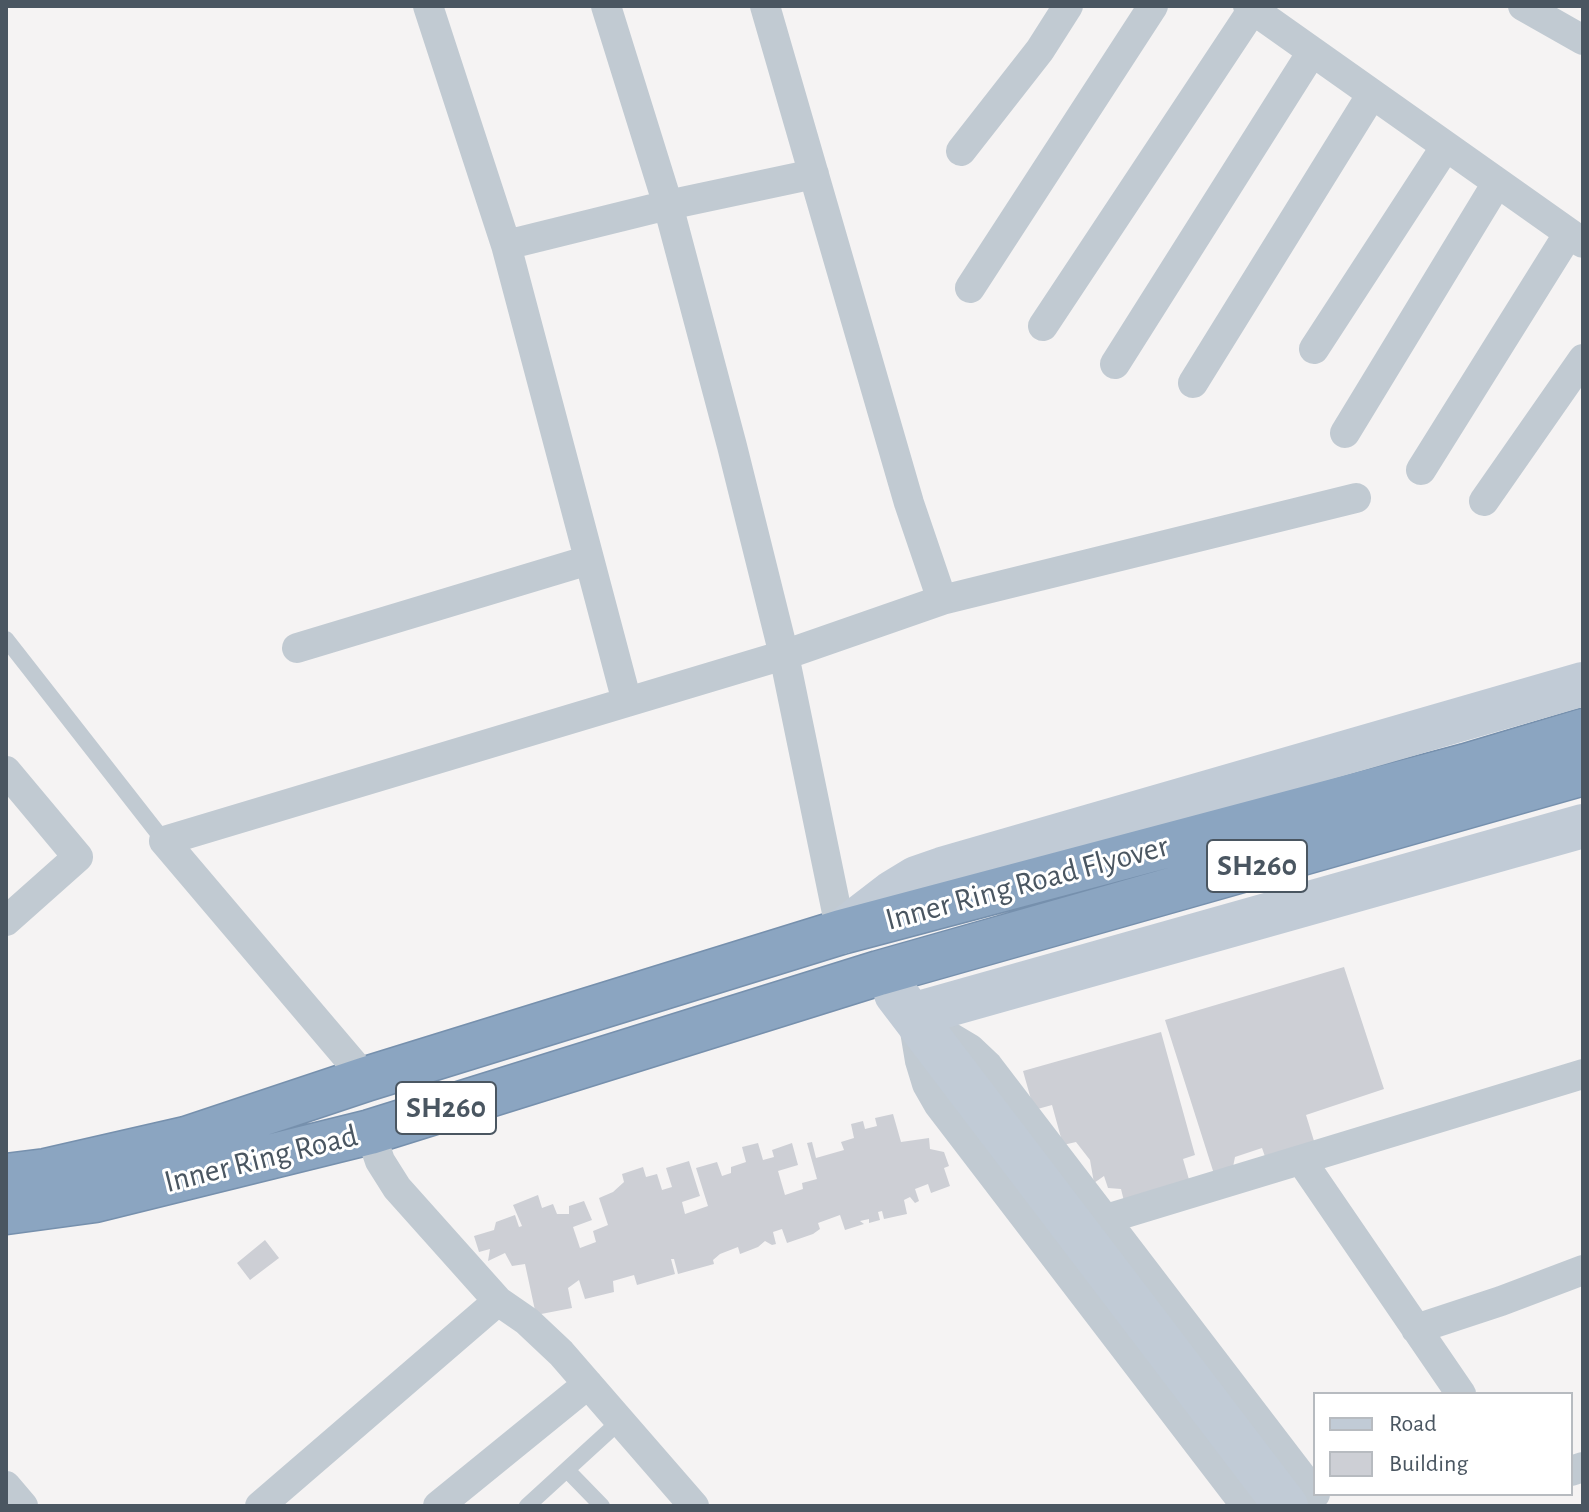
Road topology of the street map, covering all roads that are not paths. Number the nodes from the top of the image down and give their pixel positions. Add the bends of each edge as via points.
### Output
1 (428, 6) edge
2 (606, 6) edge
3 (765, 6) edge
4 (1068, 6) edge
5 (1153, 6) edge
6 (1523, 6) edge
7 (1250, 8) edge
8 (1583, 40) edge
9 (1312, 52) junction
10 (1372, 94) junction
11 (1446, 146) junction
12 (961, 151) dead end
13 (814, 174) junction
14 (1497, 183) junction
15 (668, 205) junction
16 (1576, 238) edge
17 (506, 245) junction
18 (970, 288) dead end
19 (1043, 326) dead end
20 (1314, 349) dead end
21 (1583, 359) edge
22 (1115, 364) dead end
23 (1193, 383) dead end
24 (1345, 433) dead end
25 (1421, 470) dead end
26 (1356, 498) dead end
27 (1484, 501) dead end
28 (589, 560) junction
29 (942, 600) junction
30 (6, 639) edge
31 (297, 648) dead end
32 (784, 655) junction
33 (1583, 684) edge
34 (627, 702) junction
35 (1583, 731) edge
36 (1583, 773) edge
37 (8, 777) edge
38 (1583, 826) edge
39 (164, 841) junction
40 (6, 921) edge
41 (841, 932) junction
42 (879, 973) junction
43 (912, 1015) junction
44 (1583, 1074) edge
45 (366, 1079) junction
46 (370, 1132) junction
47 (1301, 1160) junction
48 (6, 1176) edge
49 (6, 1212) edge
50 (1106, 1219) junction
51 (1583, 1270) edge
52 (498, 1301) junction
53 (1416, 1329) junction
54 (588, 1384) junction
55 (1460, 1392) edge
56 (620, 1421) junction
57 (567, 1470) junction
58 (6, 1486) edge
59 (1313, 1491) edge
60 (23, 1506) edge
61 (260, 1506) edge
62 (438, 1506) edge
63 (527, 1506) edge
64 (602, 1506) edge
65 (694, 1506) edge
66 (1246, 1506) edge
67 (1286, 1506) edge

1 - 17 street
2 - 15 street
3 - 13 street
4 - 12 street
5 - 18 street
6 - 8 street
7 - 9 street
7 - 19 street
9 - 10 street
9 - 22 street
10 - 11 street
10 - 23 street
11 - 14 street
11 - 20 street
13 - 15 street
13 - 29 street
14 - 16 street
14 - 24 street
15 - 17 street
15 - 32 street
16 - 25 street
17 - 28 street
21 - 27 street
26 - 29 street
28 - 31 street
28 - 34 street
29 - 32 street
30 - 39 lane
32 - 34 street
32 - 41 street
33 - 41 street via 942,869 893,892
34 - 39 street
35 - 41 highway, Inner Ring Road Flyover
36 - 42 highway, Inner Ring Road Flyover / SH260
37 - 40 street via 78,857
38 - 43 street
39 - 45 street
41 - 45 highway, Inner Ring Road
42 - 43 street
42 - 46 highway, Inner Ring Road / SH260
43 - 50 street via 970,1049 988,1066
43 - 66 street via 920,1061 939,1105
43 - 67 street
44 - 47 street
45 - 48 highway, Inner Ring Road via 186,1139
46 - 49 highway, Inner Ring Road / SH260 via 95,1200
46 - 52 street via 397,1188
47 - 50 street
47 - 53 street
50 - 59 street
51 - 53 street
52 - 54 street via 527,1321
52 - 61 street
53 - 55 street
54 - 56 street
54 - 62 street
56 - 57 lane
56 - 65 street
57 - 63 lane
57 - 64 lane
58 - 60 street

